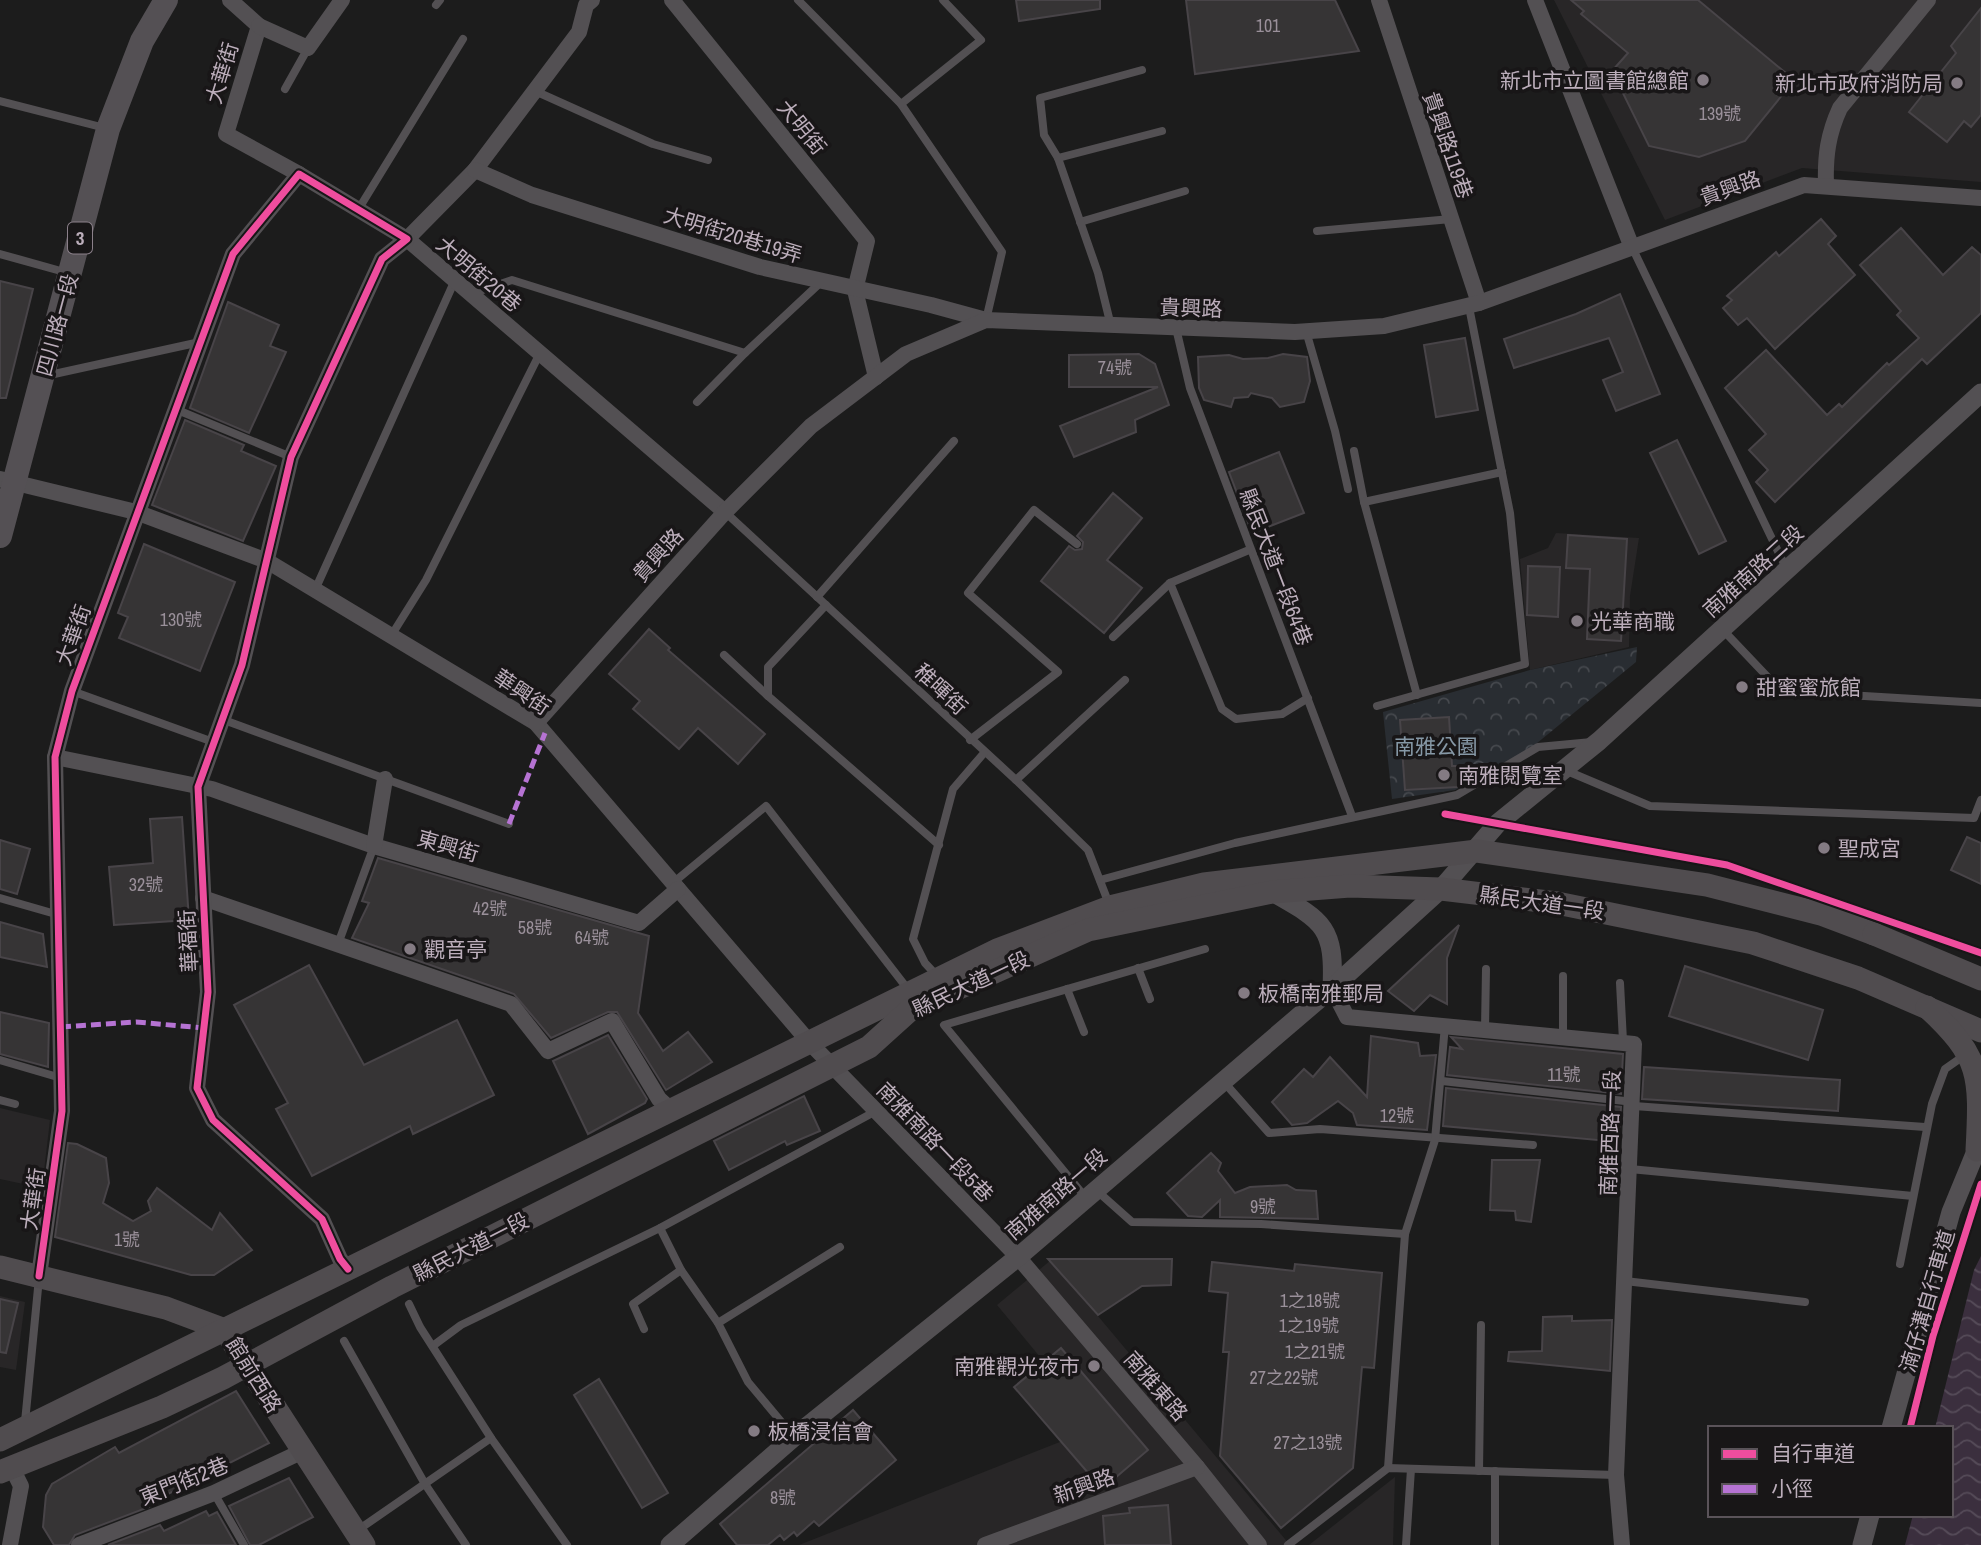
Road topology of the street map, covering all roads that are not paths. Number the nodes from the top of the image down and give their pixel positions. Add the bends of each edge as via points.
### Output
1 (166, 0) edge
2 (230, 0) edge
3 (342, 0) edge
4 (592, 0) edge
5 (672, 0) edge
6 (798, 0) edge
7 (943, 0) edge
8 (1366, 0) edge
9 (1379, 0) edge
10 (1535, 0) edge
11 (1928, 0) edge
12 (259, 26) junction
13 (463, 39) dead end
14 (308, 48) junction
15 (1142, 70) dead end
16 (285, 89) dead end
17 (535, 91) junction
18 (0, 101) edge
19 (901, 104) junction
20 (108, 129) junction
21 (1162, 131) dead end
22 (1058, 158) junction
23 (708, 160) dead end
24 (475, 170) junction
25 (299, 174) junction
26 (1826, 185) junction
27 (1185, 191) dead end
28 (1981, 198) edge
29 (358, 209) junction
30 (1446, 219) junction
31 (1080, 222) junction
32 (1317, 231) dead end
33 (407, 239) junction
34 (1631, 246) junction
35 (0, 254) edge
36 (71, 273) junction
37 (455, 280) junction
38 (820, 283) junction
39 (855, 290) junction
40 (471, 294) junction
41 (1474, 305) junction
42 (986, 320) junction
43 (1111, 326) junction
44 (1175, 328) junction
45 (1306, 331) junction
46 (201, 342) junction
47 (540, 353) junction
48 (745, 353) junction
49 (43, 376) junction
50 (876, 377) junction
51 (1981, 393) edge
52 (697, 402) dead end
53 (175, 409) junction
54 (954, 441) dead end
55 (1354, 451) dead end
56 (291, 457) junction
57 (1502, 472) junction
58 (8, 481) edge
59 (1348, 489) dead end
60 (1364, 502) junction
61 (136, 512) junction
62 (725, 512) junction
63 (0, 536) edge
64 (1077, 544) dead end
65 (1249, 550) junction
66 (267, 561) junction
67 (1787, 570) junction
68 (1170, 583) junction
69 (315, 590) junction
70 (817, 597) junction
71 (826, 605) junction
72 (1723, 629) junction
73 (391, 636) junction
74 (1113, 637) dead end
75 (724, 655) dead end
76 (1125, 680) dead end
77 (72, 691) junction
78 (1418, 695) junction
79 (768, 696) junction
80 (1308, 698) junction
81 (1981, 703) edge
82 (1377, 706) dead end
83 (224, 720) junction
84 (536, 723) junction
85 (970, 740) junction
86 (1599, 741) junction
87 (216, 743) junction
88 (984, 753) junction
89 (55, 757) junction
90 (1564, 770) junction
91 (385, 779) junction
92 (1016, 780) junction
93 (198, 787) junction
94 (1981, 800) edge
95 (1352, 816) junction
96 (509, 824) dead end
97 (939, 845) junction
98 (374, 846) junction
99 (1469, 858) junction
100 (1100, 880) junction
101 (676, 886) junction
102 (1441, 889) junction
103 (1272, 892) junction
104 (0, 898) edge
105 (203, 898) junction
106 (1110, 906) junction
107 (59, 915) junction
108 (338, 944) junction
109 (1205, 949) dead end
110 (1138, 968) junction
111 (1486, 969) dead end
112 (1563, 976) dead end
113 (939, 978) junction
114 (1979, 978) edge
115 (1620, 983) dead end
116 (1332, 988) junction
117 (1067, 989) junction
118 (910, 992) junction
119 (1150, 999) dead end
120 (1927, 1006) junction
121 (1445, 1025) junction
122 (1485, 1029) junction
123 (1981, 1031) edge
124 (1084, 1032) dead end
125 (1563, 1035) junction
126 (1623, 1041) junction
127 (821, 1054) junction
128 (1981, 1059) edge
129 (0, 1060) edge
130 (62, 1078) junction
131 (1223, 1081) junction
132 (1442, 1081) junction
133 (0, 1100) edge
134 (15, 1104) dead end
135 (1634, 1104) junction
136 (670, 1109) junction
137 (876, 1111) junction
138 (1925, 1127) junction
139 (1435, 1140) junction
140 (1979, 1144) edge
141 (1533, 1145) dead end
142 (1630, 1169) junction
143 (1091, 1194) junction
144 (1913, 1196) junction
145 (660, 1228) junction
146 (1405, 1234) junction
147 (840, 1247) dead end
148 (1018, 1257) junction
149 (1900, 1264) dead end
150 (0, 1267) edge
151 (348, 1269) junction
152 (681, 1270) junction
153 (39, 1276) junction
154 (1625, 1281) junction
155 (1805, 1302) dead end
156 (410, 1304) dead end
157 (718, 1323) junction
158 (1481, 1325) dead end
159 (643, 1329) dead end
160 (225, 1330) junction
161 (344, 1341) dead end
162 (434, 1345) junction
163 (248, 1364) junction
164 (1893, 1426) edge
165 (24, 1429) junction
166 (794, 1437) junction
167 (491, 1438) junction
168 (0, 1440) edge
169 (303, 1451) junction
170 (1198, 1467) junction
171 (1388, 1468) junction
172 (6, 1469) edge
173 (1411, 1469) junction
174 (1479, 1471) junction
175 (1495, 1471) junction
176 (1616, 1475) junction
177 (425, 1484) junction
178 (214, 1493) junction
179 (1869, 1517) edge
180 (360, 1538) edge
181 (10, 1545) edge
182 (79, 1545) edge
183 (244, 1545) edge
184 (466, 1545) edge
185 (567, 1545) edge
186 (670, 1545) edge
187 (985, 1545) edge
188 (1259, 1545) edge
189 (1288, 1545) edge
190 (1406, 1545) edge
191 (1495, 1545) edge
192 (1622, 1545) edge
193 (1862, 1545) edge

1 - 20 main road, 四川路一段 / 3 via 142,41
2 - 12 street, 大華街
3 - 14 street
4 - 17 street, 大明街20巷 via 586,5 579,32
5 - 39 street, 大明街 via 867,241
6 - 19 lane
7 - 19 lane via 981,40
8 - 30 street
9 - 30 street, 貴興路119巷
10 - 34 street
11 - 26 street via 1840,108 1825,153
12 - 14 street, 大華街
12 - 25 street, 大華街 via 226,134
13 - 29 lane
14 - 16 lane
15 - 22 lane via 1040,98 1044,135
17 - 23 lane via 653,144
17 - 24 street, 大明街20巷
18 - 20 lane
19 - 42 lane via 1002,252
20 - 36 main road, 四川路一段 / 3
21 - 22 lane
22 - 31 lane
24 - 33 street, 大明街20巷
24 - 38 street, 大明街20巷19弄 via 532,195
25 - 29 street, 大華街
25 - 46 street, 大華街 via 233,254
26 - 28 street, 貴興路
26 - 34 street, 貴興路 via 1804,185
27 - 31 lane
29 - 33 street, 大華街
30 - 32 lane
30 - 41 street, 貴興路119巷
31 - 43 lane
33 - 37 street, 大明街20巷
33 - 56 street, 華福街 via 382,259
34 - 41 street, 貴興路
34 - 67 lane
35 - 36 lane
36 - 49 main road, 四川路一段 / 3
37 - 40 street, 大明街20巷
37 - 69 lane
38 - 39 street, 大明街20巷19弄
38 - 48 lane
39 - 42 street, 大明街20巷19弄
39 - 50 street
40 - 47 street, 大明街20巷
40 - 48 lane via 512,280
41 - 45 street, 貴興路 via 1384,326
41 - 57 lane
42 - 43 street, 貴興路
42 - 50 street, 貴興路 via 906,355
43 - 44 street, 貴興路
44 - 45 street, 貴興路
44 - 65 lane, 縣民大道一段64巷 via 1190,388
45 - 59 lane
46 - 49 lane
46 - 53 street, 大華街
47 - 62 street, 大明街20巷
47 - 73 lane via 426,580
48 - 52 lane
49 - 58 main road, 四川路一段 / 3
50 - 62 street, 貴興路 via 811,426
51 - 67 street, 南雅南路二段
53 - 56 lane
53 - 61 street, 大華街
54 - 70 lane
55 - 60 lane
56 - 66 street, 華福街
57 - 60 lane
57 - 78 lane via 1525,664
58 - 61 street
58 - 63 main road, 四川路一段 / 3
60 - 78 lane
61 - 66 street, 華興街
61 - 77 street, 大華街
62 - 70 lane, 稚暉街
62 - 84 street, 貴興路
64 - 85 lane via 1034,510 968,593 1058,672
65 - 68 lane
65 - 80 lane, 縣民大道一段64巷
66 - 69 street, 華興街
66 - 83 street, 華福街
67 - 72 street, 南雅南路二段
68 - 74 lane
68 - 80 lane via 1222,709 1236,719 1282,714
69 - 73 street, 華興街
70 - 71 lane, 稚暉街
71 - 79 lane via 768,667
71 - 85 lane, 稚暉街
72 - 81 lane via 1781,691
72 - 86 street, 南雅南路二段
73 - 84 street, 華興街
75 - 79 lane
76 - 92 lane
77 - 87 lane
77 - 89 street, 大華街
78 - 82 lane
79 - 97 lane
80 - 95 lane, 縣民大道一段64巷
83 - 87 street, 華福街
83 - 91 lane
84 - 101 street, 華興街
85 - 88 lane, 稚暉街
86 - 90 street, 南雅南路二段
86 - 95 lane via 1538,747 1457,795
87 - 93 street, 華福街
88 - 92 lane, 稚暉街
88 - 97 lane via 953,789
89 - 93 street
89 - 107 street, 大華街
90 - 94 lane via 1650,806 1974,818
90 - 99 street, 南雅南路二段 via 1498,823
91 - 96 lane
91 - 98 street
92 - 100 lane, 稚暉街 via 1088,850
93 - 98 street, 東興街 via 272,808
93 - 105 street, 華福街
95 - 100 lane
97 - 113 lane via 913,939
98 - 101 street, 東興街 via 639,923
98 - 108 lane
99 - 102 street, 南雅南路一段
99 - 106 main road, 縣民大道一段 via 1204,884
99 - 114 main road, 縣民大道一段, bridge via 1707,885 1821,914
100 - 106 lane, 稚暉街
101 - 118 lane via 766,806
101 - 127 street, 華興街
102 - 103 main road, 縣民大道一段 via 1350,886
102 - 116 street, 南雅南路一段
102 - 120 main road, 縣民大道一段 via 1557,903 1753,943
103 - 116 street via 1316,916 1329,936
103 - 127 main road, 縣民大道一段 via 1088,930 910,1010 869,1047
104 - 107 lane
105 - 108 street
105 - 151 street, 華福街 via 208,992 197,1088 213,1120 322,1219
106 - 113 main road, 縣民大道一段
107 - 130 street, 大華街
108 - 136 street via 512,1004 548,1051 612,1021 659,1099
109 - 110 lane
110 - 117 lane
110 - 119 lane
111 - 122 lane
112 - 125 lane
113 - 118 main road, 縣民大道一段
115 - 126 lane
116 - 121 street, 南雅西路一段 via 1347,1017
116 - 131 street, 南雅南路一段
117 - 124 lane
117 - 143 lane via 944,1024
118 - 127 main road, 縣民大道一段
120 - 123 main road, 縣民大道一段
120 - 140 main road, bridge via 1965,1042 1976,1066
121 - 122 street, 南雅西路一段
121 - 132 lane
122 - 125 street, 南雅西路一段
125 - 126 street, 南雅西路一段
126 - 135 street, 南雅西路一段 via 1634,1044
127 - 136 main road, 縣民大道一段
127 - 137 street, 南雅南路一段5巷
127 - 163 main road, 縣民大道一段
128 - 138 lane via 1963,1055 1945,1069
129 - 130 lane
130 - 153 street, 大華街 via 62,1111
131 - 139 lane via 1269,1133 1320,1129
131 - 143 street, 南雅南路一段
132 - 135 lane
132 - 139 lane
133 - 134 lane
135 - 138 lane
135 - 142 street, 南雅西路一段
136 - 151 main road, 縣民大道一段
137 - 145 lane
137 - 148 street, 南雅南路一段5巷
138 - 144 lane
139 - 141 lane
139 - 146 lane
140 - 164 street via 1951,1212
142 - 144 lane
142 - 154 street, 南雅西路一段
143 - 146 lane via 1132,1222 1261,1224
143 - 148 street, 南雅南路一段
144 - 149 lane
145 - 152 lane
145 - 162 lane via 461,1325
146 - 171 lane
147 - 157 lane
148 - 166 street, 南雅南路一段
148 - 170 street, 南雅東路
150 - 153 main road, 館前西路
151 - 160 main road, 縣民大道一段
152 - 157 lane
152 - 159 lane via 633,1304
153 - 160 main road, 館前西路 via 166,1308
153 - 165 lane
154 - 155 lane
154 - 176 street, 南雅西路一段
156 - 162 lane
157 - 166 lane via 748,1382
158 - 174 lane
160 - 163 main road, 館前西路
160 - 165 main road, 縣民大道一段
161 - 177 lane
162 - 167 lane
163 - 169 main road, 館前西路
163 - 172 main road, 縣民大道一段 via 162,1407
165 - 168 main road, 縣民大道一段
166 - 186 street, 南雅南路一段
167 - 177 lane
167 - 185 lane
169 - 178 street, 東門街2巷
169 - 180 main road, 館前西路
170 - 187 street, 新興路
170 - 188 street, 南雅東路
171 - 173 lane
171 - 189 lane
172 - 181 street via 20,1486
173 - 174 lane
173 - 190 lane
174 - 175 lane
175 - 176 lane
175 - 191 lane
176 - 192 street, 南雅西路一段
177 - 180 lane
177 - 184 lane
178 - 182 street, 東門街2巷
178 - 183 lane
179 - 193 street

